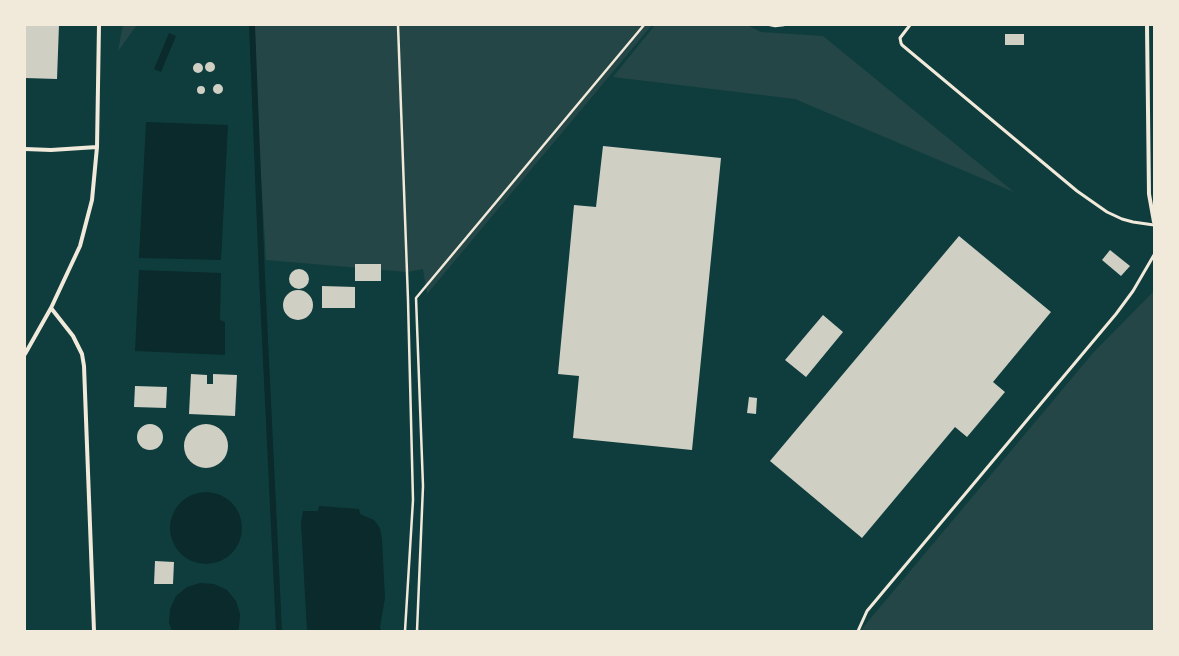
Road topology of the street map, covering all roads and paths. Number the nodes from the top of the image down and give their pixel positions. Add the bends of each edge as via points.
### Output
1 (99, 25) edge
2 (398, 25) edge
3 (644, 25) edge
4 (770, 25) edge
5 (784, 25) edge
6 (910, 25) edge
7 (1147, 25) edge
8 (25, 148) edge
9 (97, 148) junction
10 (1154, 223) edge
11 (1154, 255) edge
12 (51, 308) junction
13 (25, 354) edge
14 (94, 631) edge
15 (405, 631) edge
16 (417, 631) edge
17 (858, 631) edge

1 - 9 street
2 - 15 path via 413,500
3 - 16 path via 416,298 423,486
4 - 5 path
6 - 10 lane via 900,38 902,45 1077,191 1122,219
7 - 10 street via 1148,194
8 - 9 street
9 - 12 street via 92,200 80,246
11 - 17 lane via 1116,314 868,612
12 - 13 street
12 - 14 street via 73,336 82,354 84,366

